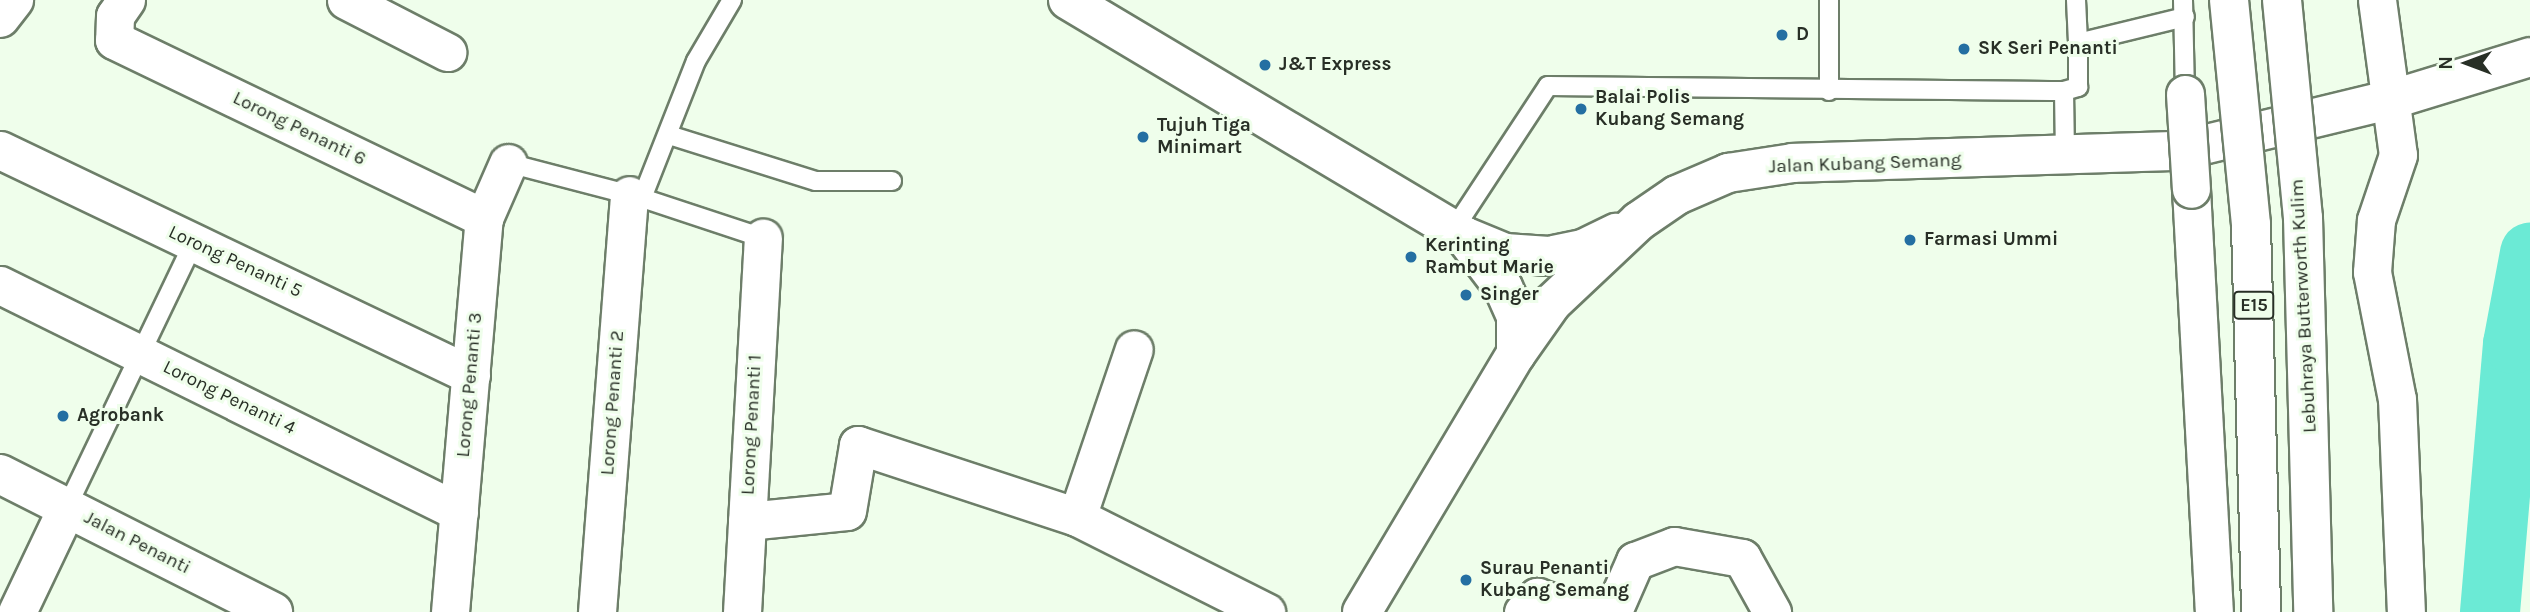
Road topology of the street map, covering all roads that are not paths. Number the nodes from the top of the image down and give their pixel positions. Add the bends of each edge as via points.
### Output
1 (13, 0) edge
2 (125, 0) edge
3 (346, 0) edge
4 (732, 0) edge
5 (1068, 0) edge
6 (1829, 0) edge
7 (2076, 0) edge
8 (2230, 0) edge
9 (2282, 0) edge
10 (2377, 0) edge
11 (2184, 8) edge
12 (0, 18) edge
13 (2078, 43) junction
14 (447, 52) dead end
15 (2530, 57) edge
16 (1829, 91) junction
17 (2064, 91) junction
18 (2185, 94) joint
19 (2402, 96) junction
20 (669, 135) junction
21 (0, 150) edge
22 (2065, 157) junction
23 (508, 163) joint
24 (892, 181) dead end
25 (636, 196) junction
26 (484, 218) junction
27 (1639, 222) junction
28 (1459, 232) junction
29 (762, 238) joint
30 (194, 242) junction
31 (0, 285) edge
32 (1134, 349) dead end
33 (140, 354) junction
34 (1516, 354) junction
35 (471, 375) junction
36 (0, 474) edge
37 (66, 507) junction
38 (459, 512) junction
39 (1077, 517) junction
40 (747, 521) junction
41 (16, 612) edge
42 (273, 612) edge
43 (450, 612) edge
44 (597, 612) edge
45 (742, 612) edge
46 (1266, 612) edge
47 (1364, 612) edge
48 (1523, 612) edge
49 (1584, 612) edge
50 (1602, 612) edge
51 (1772, 612) edge
52 (2214, 612) edge
53 (2261, 612) edge
54 (2313, 612) edge
55 (2406, 612) edge

1 - 12 main road
2 - 26 street, Lorong Penanti 6 via 115,16 114,40
3 - 14 street
4 - 20 lane via 696,61
5 - 28 main road
6 - 16 lane
7 - 13 lane
8 - 53 main road, E15, bridge via 2251,225
9 - 54 main road, Lebuhraya Butterworth Kulim, bridge via 2303,218
10 - 19 street
11 - 13 lane
11 - 18 lane
13 - 17 lane via 2078,87
15 - 19 main road, Jalan Kubang Semang
16 - 17 lane
16 - 28 lane via 1548,86
17 - 22 lane
18 - 52 street, bridge
19 - 22 main road, Jalan Kubang Semang via 2178,151
19 - 55 street via 2398,155 2376,220 2372,272 2397,399
20 - 24 lane via 816,181
20 - 25 lane
21 - 30 street, Lorong Penanti 5
22 - 27 main road, Jalan Kubang Semang via 1793,163 1728,173 1677,195
23 - 25 lane
23 - 26 street, Lorong Penanti 3
25 - 29 lane
25 - 44 street, Lorong Penanti 2
26 - 35 street, Lorong Penanti 3
27 - 28 main road via 1583,249 1549,256 1505,253
27 - 34 main road, Jalan Kubang Semang via 1552,303
28 - 34 main road via 1503,287 1516,316
29 - 40 street, Lorong Penanti 1
30 - 33 lane
30 - 35 street, Lorong Penanti 5
31 - 33 street, Lorong Penanti 4
32 - 39 street
33 - 37 lane
33 - 38 street, Lorong Penanti 4
34 - 47 main road, Jalan Kubang Semang
35 - 38 street, Lorong Penanti 3
36 - 37 main road, Jalan Penanti
37 - 41 street
37 - 42 main road, Jalan Penanti
38 - 43 street, Lorong Penanti 3
39 - 40 street via 858,445 847,511
39 - 46 street
40 - 45 street, Lorong Penanti 1
48 - 49 street via 1537,597
50 - 51 street via 1613,611 1635,561 1674,546 1742,558

